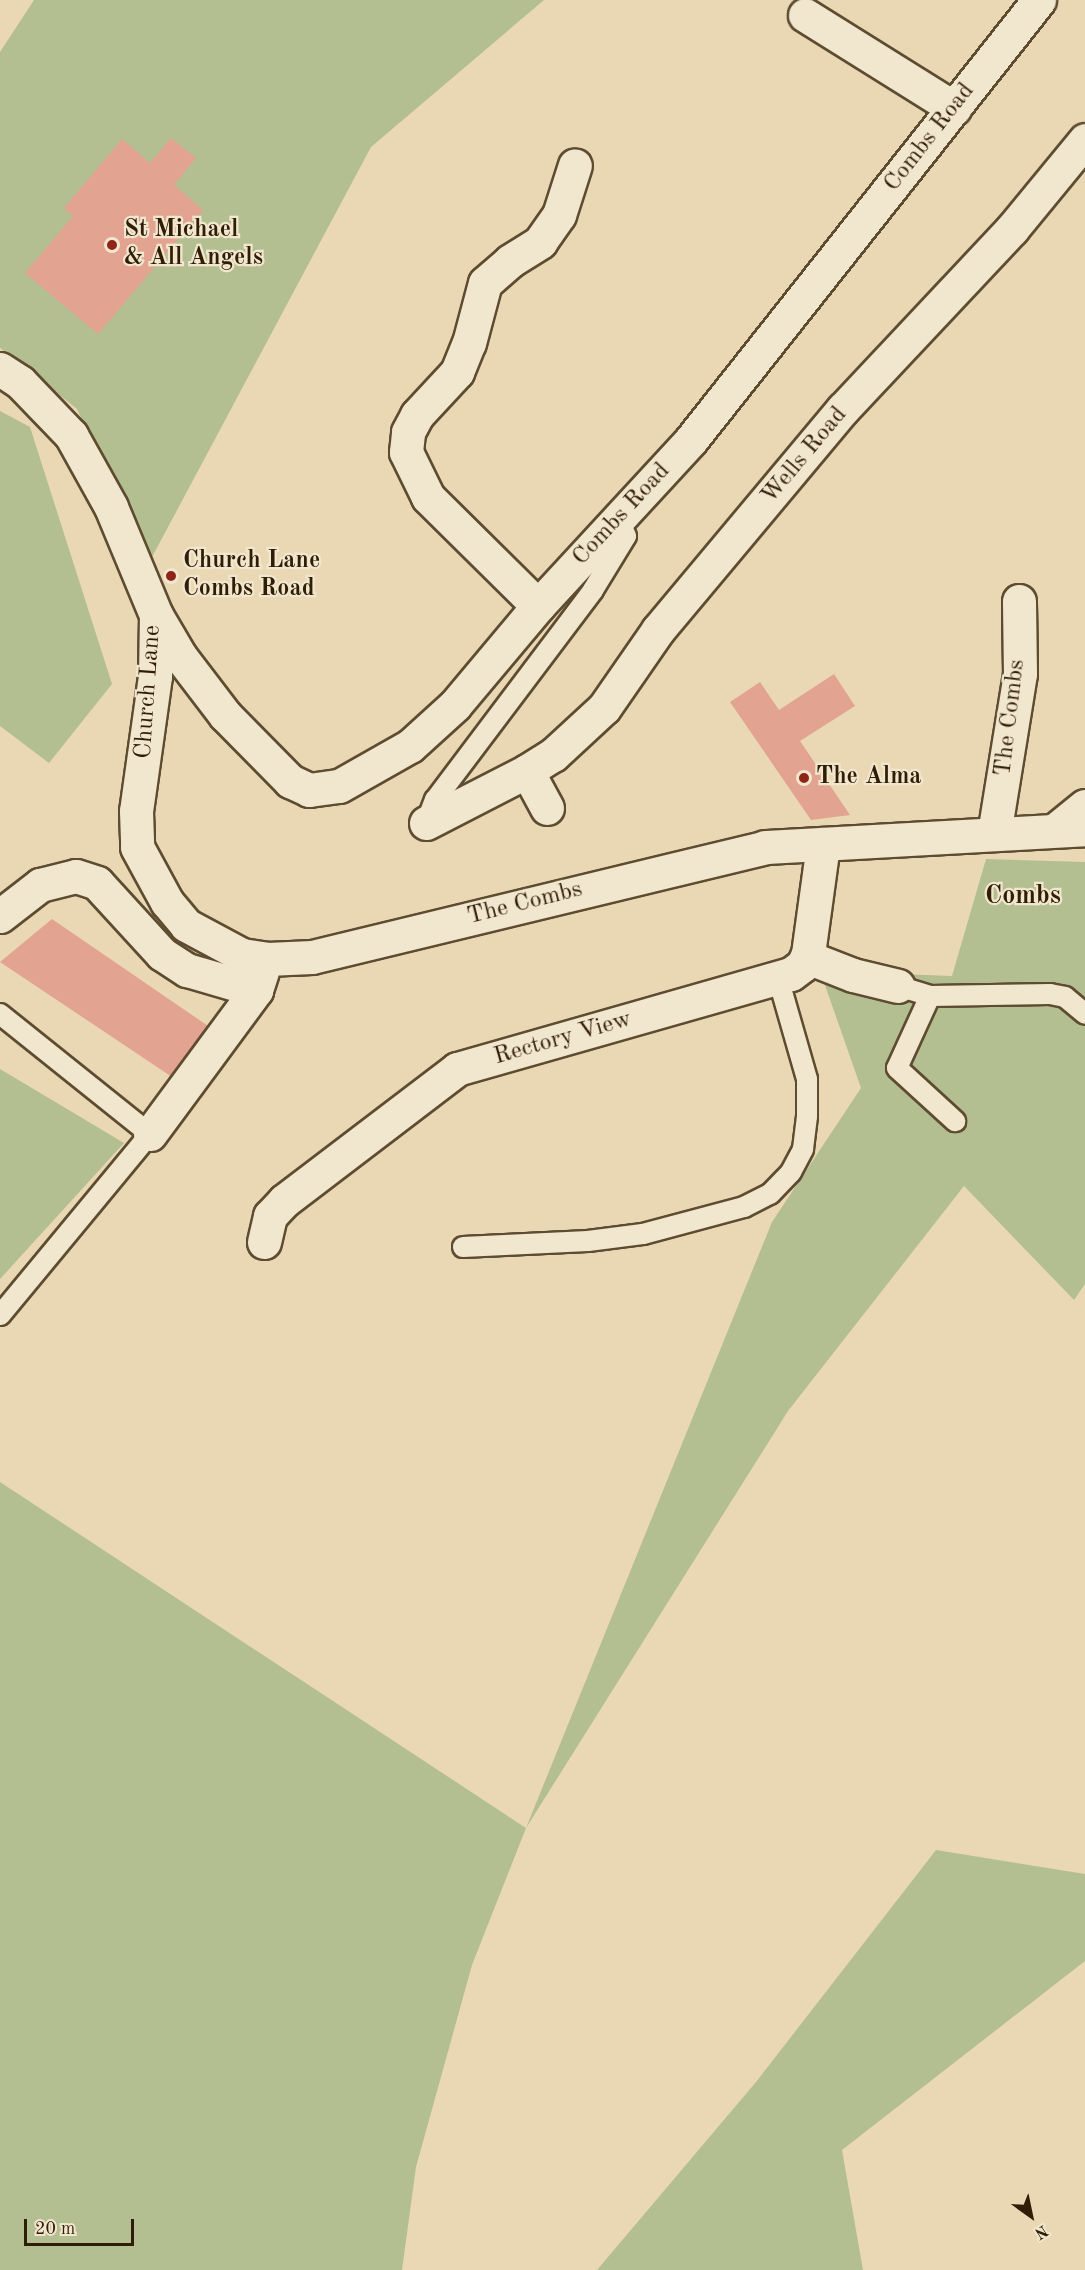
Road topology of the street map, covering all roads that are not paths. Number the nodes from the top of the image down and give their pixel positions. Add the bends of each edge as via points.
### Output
1 (1039, 0) edge
2 (805, 15) dead end
3 (954, 108) junction
4 (1085, 140) edge
5 (575, 165) dead end
6 (0, 369) edge
7 (618, 518) junction
8 (1019, 601) dead end
9 (538, 606) junction
10 (156, 615) junction
11 (527, 771) junction
12 (1085, 806) edge
13 (547, 808) dead end
14 (426, 824) joint
15 (1070, 830) edge
16 (994, 834) junction
17 (824, 844) junction
18 (0, 916) edge
19 (807, 957) junction
20 (267, 959) junction
21 (778, 978) junction
22 (898, 986) joint
23 (256, 990) junction
24 (930, 996) junction
25 (0, 1014) edge
26 (1085, 1014) edge
27 (955, 1121) dead end
28 (150, 1134) junction
29 (264, 1242) dead end
30 (463, 1247) dead end
31 (0, 1315) edge

1 - 3 street, Combs Road
2 - 3 street
3 - 7 street, Combs Road via 692,440
4 - 11 street, Wells Road via 1012,230 843,409 658,630 604,708 553,754
5 - 9 street via 559,215 540,242 485,283 457,372 417,415 408,432 406,452 428,497
6 - 10 street, Church Lane via 20,382 71,435 111,507
7 - 9 street, Combs Road
7 - 14 lane via 626,536 593,590 435,800
8 - 16 street, The Combs via 1020,674
9 - 10 street, Combs Road via 455,705 410,746 356,778 309,790 290,781 225,715 180,656
10 - 20 street, Church Lane via 155,676 136,811 137,847 167,902 186,924 242,955
11 - 13 street
11 - 14 street, Wells Road
12 - 15 street
15 - 16 street, The Combs
16 - 17 street, The Combs
17 - 19 street
17 - 20 street, The Combs via 765,847 312,957
18 - 23 street via 40,885 76,876 97,883 162,954 187,970
19 - 21 street, Rectory View via 791,974
19 - 22 street via 853,975
20 - 23 street
21 - 29 street, Rectory View via 457,1069 284,1201 270,1216
21 - 30 lane via 807,1079 807,1116 803,1149 791,1172 770,1194 744,1207 642,1234 588,1241
22 - 24 lane
23 - 28 street
24 - 26 lane via 1050,994 1065,997
24 - 27 lane via 897,1068
25 - 28 lane
28 - 31 lane

